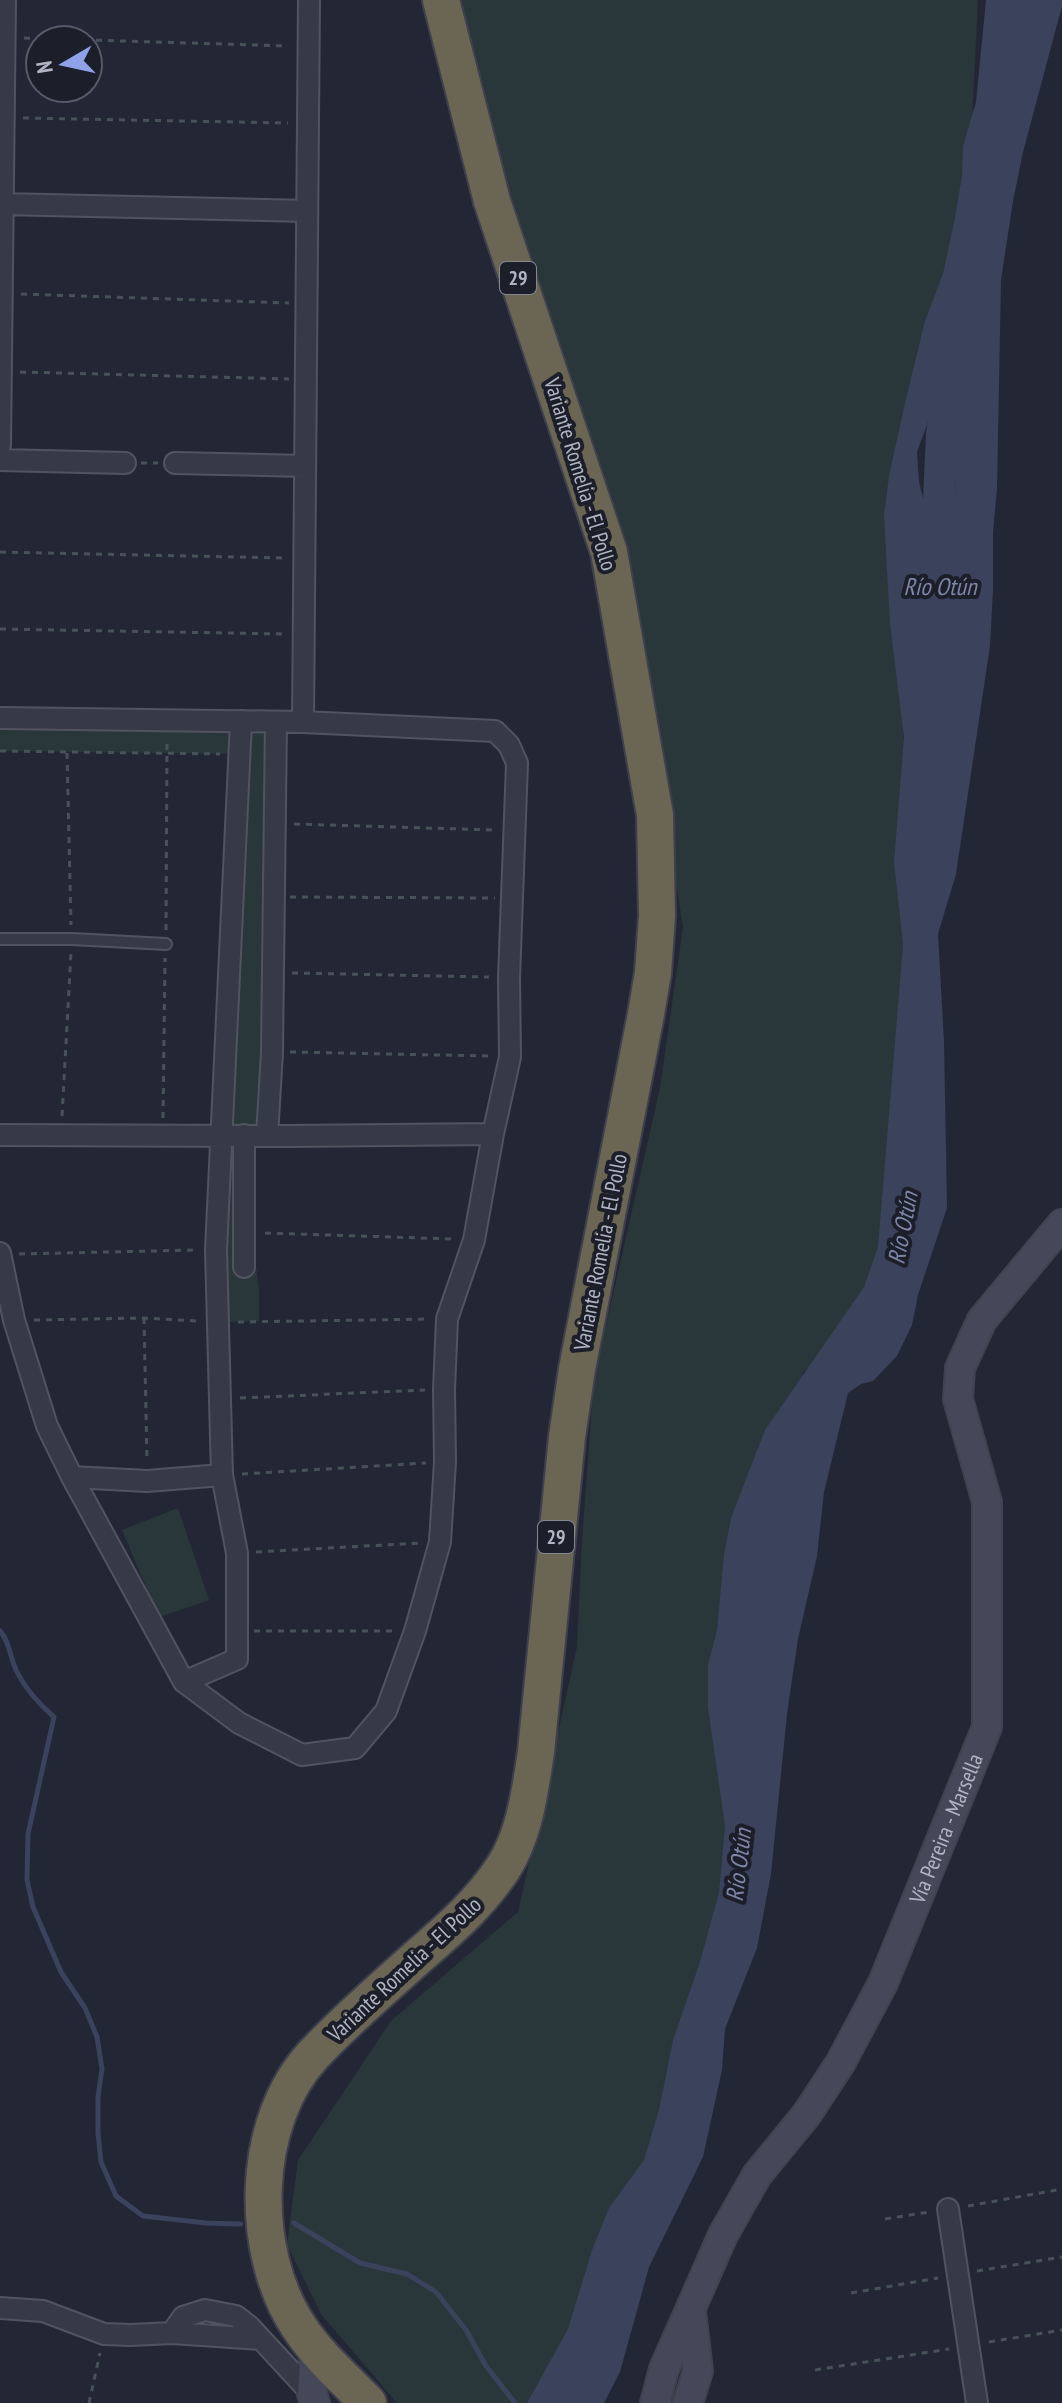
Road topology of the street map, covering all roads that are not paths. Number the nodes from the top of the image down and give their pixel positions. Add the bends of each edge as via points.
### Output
1 (5, 0) edge
2 (309, 0) edge
3 (441, 0) edge
4 (2, 106) edge
5 (2, 204) junction
6 (307, 211) junction
7 (1, 294) edge
8 (1, 372) edge
9 (0, 445) edge
10 (0, 460) edge
11 (125, 463) road end
12 (175, 463) road end
13 (305, 466) junction
14 (0, 718) edge
15 (241, 721) junction
16 (276, 722) junction
17 (303, 722) junction
18 (0, 939) edge
19 (166, 944) road end
20 (493, 1134) junction
21 (0, 1135) edge
22 (244, 1135) junction
23 (221, 1136) junction
24 (267, 1136) junction
25 (1062, 1224) edge
26 (0, 1254) edge
27 (244, 1267) dead end
28 (222, 1475) junction
29 (72, 1477) junction
30 (184, 1682) junction
31 (948, 2209) road end
32 (0, 2308) edge
33 (691, 2311) junction
34 (315, 2347) junction
35 (309, 2399) edge
36 (368, 2403) edge
37 (655, 2403) edge
38 (688, 2403) edge
39 (977, 2403) edge

1 - 4 street
2 - 6 street
3 - 34 highway, Variante Romelia - El Pollo / 29 via 492,201 609,552 655,815 657,916 646,1014 577,1369 536,1752 518,1835 505,1865 464,1917 310,2057 272,2131 264,2175 267,2241 286,2301
4 - 5 street
5 - 6 street
5 - 7 street
6 - 13 street
7 - 8 street
8 - 9 street
10 - 11 street
12 - 13 street
13 - 17 street
14 - 15 street
15 - 16 street
15 - 23 street
16 - 17 street
16 - 24 street
17 - 20 street via 495,731 509,745 517,763 510,1057
18 - 19 lane
20 - 24 street
20 - 30 street via 474,1240 447,1319 440,1542 386,1711 355,1748 302,1755 239,1723
21 - 23 street
22 - 23 street
22 - 24 street
22 - 27 street
23 - 28 street via 216,1250
25 - 33 street, Vía Pereira - Marsella via 982,1320 960,1368 958,1399 987,1502 987,1727 883,1983 807,2114 757,2175 723,2235
26 - 29 street via 47,1426
28 - 29 street via 147,1481
28 - 30 street via 237,1553 237,1659
29 - 30 street
31 - 39 street
32 - 35 street via 43,2311 104,2334 261,2339
33 - 37 street, Vía Pereira - Marsella via 664,2369
33 - 38 street via 698,2371
34 - 35 street
34 - 36 highway, Variante Romelia - El Pollo / 29

